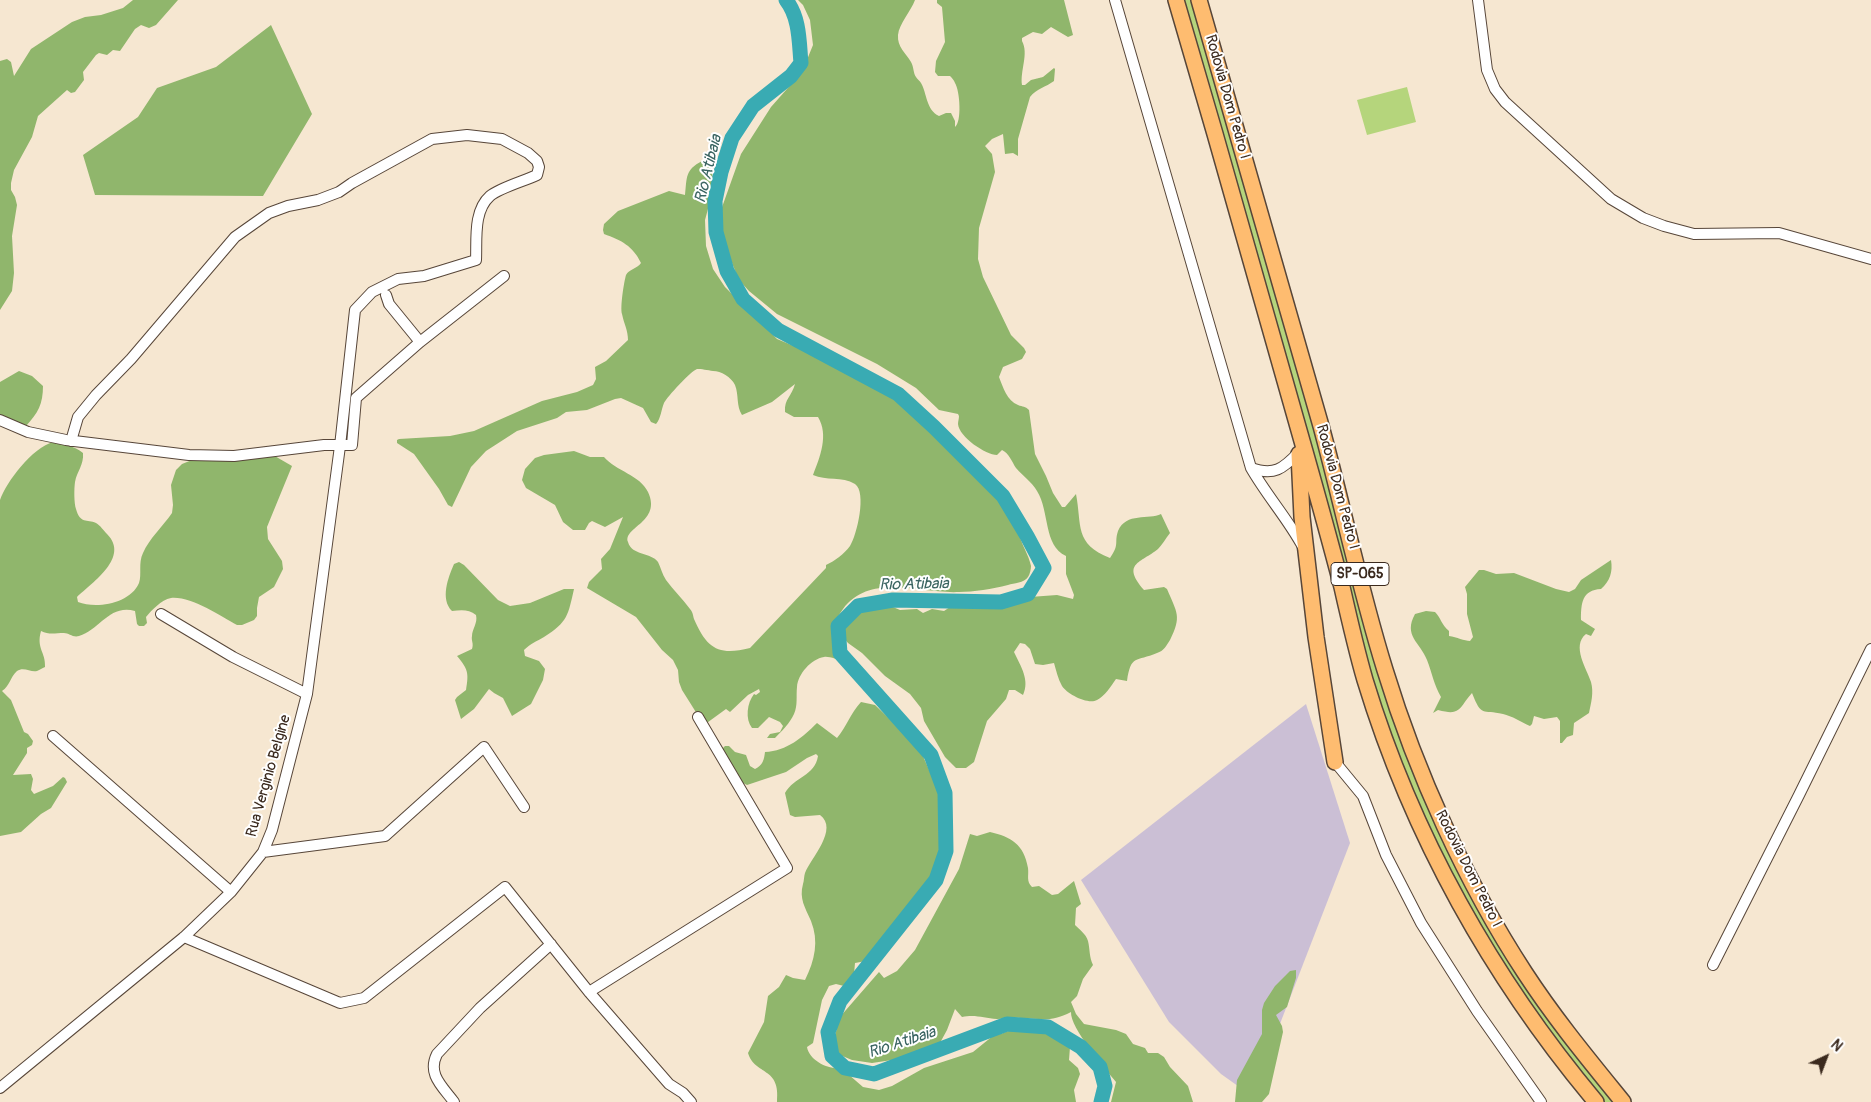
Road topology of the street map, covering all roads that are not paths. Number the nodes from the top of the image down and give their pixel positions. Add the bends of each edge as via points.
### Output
1 (1115, 0) edge
2 (1176, 0) edge
3 (1199, 0) edge
4 (1478, 0) edge
5 (1871, 259) edge
6 (504, 276) dead end
7 (386, 295) dead end
8 (420, 342) junction
9 (1286, 384) junction
10 (0, 420) edge
11 (71, 441) junction
12 (340, 446) junction
13 (1299, 452) junction
14 (1251, 468) junction
15 (1307, 554) junction
16 (161, 614) dead end
17 (1871, 648) edge
18 (307, 694) junction
19 (698, 717) dead end
20 (53, 736) dead end
21 (1335, 762) joint
22 (524, 807) dead end
23 (263, 852) junction
24 (231, 892) junction
25 (184, 936) junction
26 (551, 944) junction
27 (1712, 965) dead end
28 (589, 992) junction
29 (0, 1088) edge
30 (454, 1102) edge
31 (691, 1102) edge
32 (1541, 1102) edge
33 (1596, 1102) edge
34 (1623, 1102) edge

1 - 14 street
2 - 9 highway, Rodovia Dom Pedro I / SP-065
3 - 34 highway, Rodovia Dom Pedro I / SP-065 via 1337,485 1384,668 1417,759 1435,804 1503,937 1551,1011
4 - 5 street via 1487,70 1495,89 1505,102 1611,199 1643,218 1694,234 1779,233
6 - 8 street
7 - 8 street via 389,304
8 - 12 street via 356,398 352,445
9 - 13 highway
9 - 33 highway, Rodovia Dom Pedro I / SP-065 via 1365,679 1408,796 1444,873 1489,955 1556,1053
10 - 11 street via 28,432
11 - 12 street via 189,455 234,456
11 - 12 street, Rua Verginio Belgine via 78,417 96,395 235,237 269,213 339,192 432,139 467,135 502,139 528,153 539,167 537,175 491,195 483,204 476,260 424,276 398,279 372,292 355,310
12 - 18 street, Rua Verginio Belgine
13 - 14 street via 1278,470 1265,473
13 - 15 highway
14 - 15 street
15 - 21 highway
16 - 18 street via 233,657
17 - 27 street
18 - 23 street, Rua Verginio Belgine via 272,830
19 - 28 street via 786,868
20 - 24 street
21 - 32 street via 1363,796 1386,855 1421,923
22 - 23 street via 484,747 385,836
23 - 24 street, Rua Verginio Belgine
24 - 25 street, Rua Verginio Belgine
25 - 26 street via 340,1003 364,998 505,887
25 - 29 street, Rua Verginio Belgine
26 - 28 street
26 - 30 street via 480,1008 437,1054 433,1072
28 - 31 street via 669,1084

